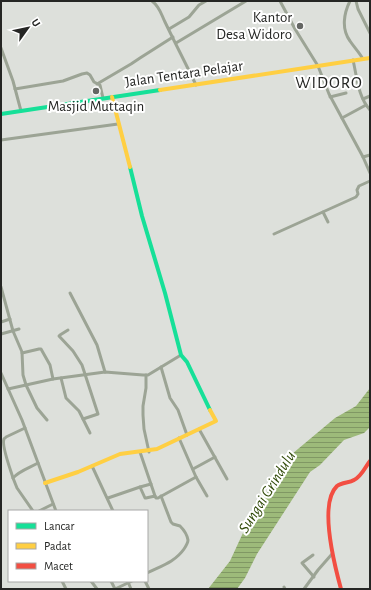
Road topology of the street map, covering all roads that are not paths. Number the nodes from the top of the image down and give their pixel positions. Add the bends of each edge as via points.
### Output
1 (152, 1) edge
2 (206, 1) edge
3 (246, 1) edge
4 (280, 1) edge
5 (350, 1) edge
6 (356, 1) edge
7 (169, 29) junction
8 (370, 33) edge
9 (173, 37) junction
10 (176, 43) junction
11 (1, 48) edge
12 (370, 58) edge
13 (362, 59) junction
14 (354, 60) junction
15 (318, 66) junction
16 (97, 84) junction
17 (196, 85) junction
18 (15, 90) junction
19 (346, 93) dead end
20 (370, 96) edge
21 (112, 97) junction
22 (330, 97) junction
23 (102, 98) junction
24 (363, 99) junction
25 (366, 105) junction
26 (370, 110) edge
27 (21, 111) junction
28 (1, 114) edge
29 (342, 118) junction
30 (118, 124) junction
31 (1, 140) edge
32 (370, 155) edge
33 (363, 157) junction
34 (370, 173) edge
35 (370, 181) edge
36 (323, 212) junction
37 (328, 222) dead end
38 (274, 234) dead end
39 (1, 287) edge
40 (2, 292) edge
41 (70, 293) dead end
42 (10, 319) junction
43 (1, 322) edge
44 (20, 329) dead end
45 (68, 330) dead end
46 (14, 331) junction
47 (1, 334) edge
48 (22, 353) junction
49 (181, 355) junction
50 (161, 367) junction
51 (105, 372) junction
52 (1, 373) edge
53 (86, 374) junction
54 (146, 375) junction
55 (61, 378) junction
56 (53, 379) junction
57 (26, 385) junction
58 (8, 389) junction
59 (98, 414) junction
60 (102, 415) dead end
61 (83, 419) junction
62 (47, 420) dead end
63 (25, 428) junction
64 (199, 429) junction
65 (90, 432) dead end
66 (187, 435) junction
67 (179, 438) junction
68 (140, 452) junction
69 (149, 452) junction
70 (215, 457) junction
71 (370, 460) edge
72 (38, 463) junction
73 (92, 466) junction
74 (193, 469) junction
75 (196, 477) junction
76 (12, 478) junction
77 (226, 479) dead end
78 (45, 483) junction
79 (151, 484) junction
80 (140, 487) junction
81 (155, 496) junction
82 (161, 496) junction
83 (206, 496) dead end
84 (108, 498) junction
85 (53, 504) junction
86 (32, 510) edge
87 (41, 510) edge
88 (56, 510) edge
89 (113, 510) edge
90 (332, 554) junction
91 (313, 555) dead end
92 (148, 572) edge
93 (314, 577) junction
94 (129, 582) edge
95 (115, 589) edge
96 (132, 589) edge
97 (304, 589) edge
98 (341, 589) edge

1 - 7 street via 158,6
2 - 7 street via 189,17
3 - 10 street
4 - 15 street
5 - 13 street via 346,11 345,30
6 - 8 street
7 - 9 street
9 - 10 street
9 - 16 street
10 - 17 street
11 - 18 street
12 - 13 street, Jalan Tentara Pelajar
13 - 14 street, Jalan Tentara Pelajar
14 - 15 street, Jalan Tentara Pelajar
14 - 24 street
15 - 17 street, Jalan Tentara Pelajar
15 - 22 street
16 - 18 street via 85,73 63,81
16 - 23 street via 100,86
17 - 21 street, Jalan Tentara Pelajar
18 - 27 street
19 - 22 street
20 - 24 street
21 - 23 street, Jalan Tentara Pelajar
21 - 30 street
22 - 29 street
23 - 27 street, Jalan Tentara Pelajar
24 - 25 street
25 - 26 street
25 - 29 street
27 - 28 street, Jalan Tentara Pelajar
29 - 33 street
30 - 31 street
30 - 49 street
32 - 33 street
33 - 34 street
35 - 36 street via 359,186 356,197
36 - 37 street
36 - 38 street
39 - 40 street
40 - 42 street
41 - 51 street via 97,345
42 - 43 street
42 - 46 street
44 - 46 street
45 - 53 street via 59,337 76,355
46 - 47 street
46 - 48 street
48 - 56 street via 41,349 50,364
48 - 57 street
49 - 50 street
49 - 64 street via 216,420
50 - 54 street
50 - 66 street via 170,398 178,410
51 - 53 street
51 - 54 street
52 - 58 street
53 - 55 street
53 - 59 street
54 - 69 street via 143,415
55 - 56 street
55 - 61 street via 66,398
56 - 57 street
57 - 58 street
57 - 62 street
58 - 63 street
59 - 60 street
59 - 61 street
61 - 65 street
63 - 72 street
63 - 76 street via 4,439
64 - 66 street
64 - 70 street
66 - 67 street
67 - 69 street
67 - 74 street
68 - 69 street
68 - 73 street via 117,455
68 - 79 street
70 - 74 street
70 - 77 street
71 - 90 street via 358,478 340,484 334,490 328,516
72 - 76 street
72 - 78 street
73 - 78 street
73 - 84 street
74 - 75 street
75 - 82 street
75 - 83 street
76 - 86 street
78 - 85 street
79 - 80 street
79 - 81 street
80 - 81 street via 145,498
80 - 84 street
81 - 82 street
82 - 92 street via 171,522 180,526 188,541 182,552 174,559
84 - 89 street
85 - 87 street
85 - 88 street
90 - 93 street
90 - 98 street
91 - 93 street via 302,563
93 - 97 street
94 - 95 street
94 - 96 street

